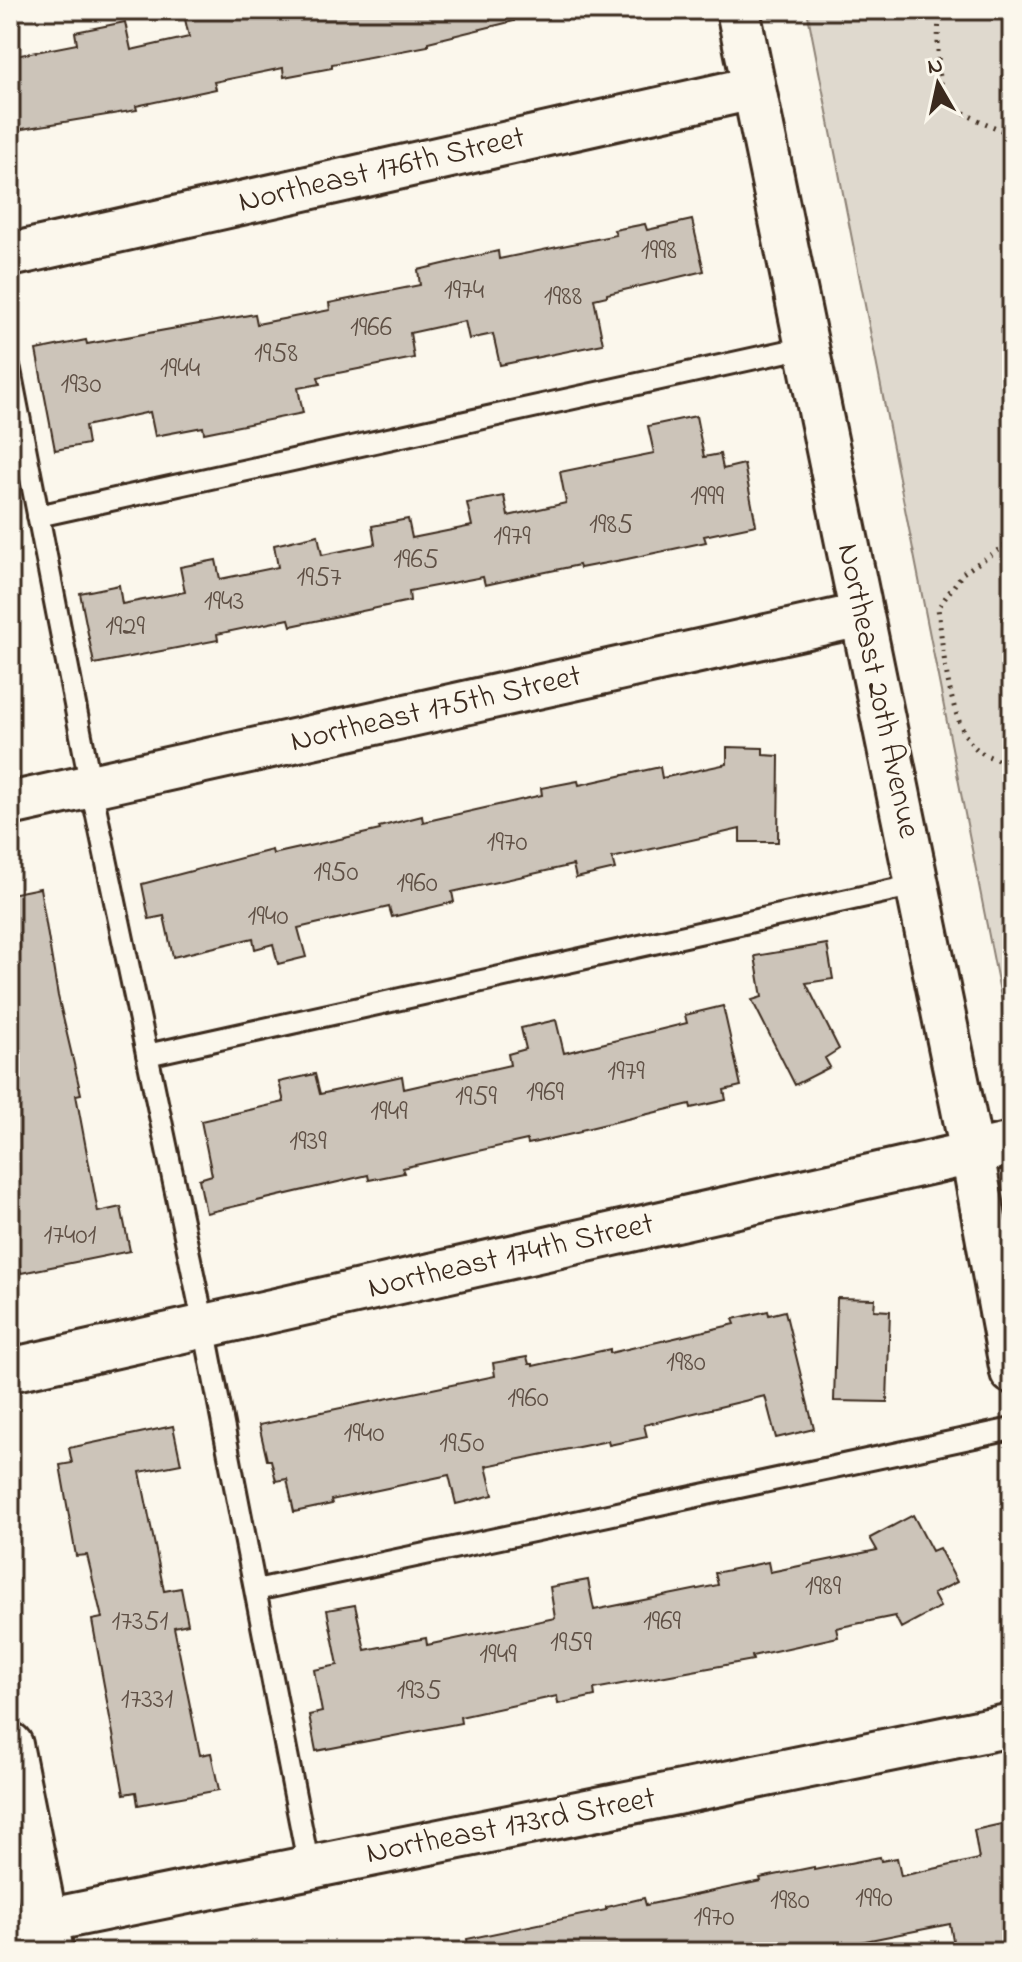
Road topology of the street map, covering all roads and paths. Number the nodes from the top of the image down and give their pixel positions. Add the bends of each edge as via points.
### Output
1 (738, 10) edge
2 (939, 10) edge
3 (753, 88) junction
4 (1012, 135) edge
5 (10, 255) edge
6 (806, 347) junction
7 (10, 370) edge
8 (38, 516) junction
9 (1012, 541) edge
10 (1005, 546) junction
11 (1012, 587) edge
12 (861, 615) junction
13 (1012, 765) edge
14 (91, 787) junction
15 (10, 804) edge
16 (916, 885) junction
17 (147, 1055) junction
18 (1012, 1144) edge
19 (972, 1153) junction
20 (204, 1326) junction
21 (10, 1370) edge
22 (1012, 1372) edge
23 (1012, 1429) edge
24 (256, 1590) junction
25 (1012, 1725) edge
26 (10, 1745) edge
27 (309, 1868) junction
28 (36, 1934) edge

1 - 3 street, Northeast 20th Avenue
2 - 4 path via 939,76 947,98 953,107
3 - 5 street, Northeast 176th Street
3 - 6 street, Northeast 20th Avenue
6 - 8 lane
6 - 12 street, Northeast 20th Avenue
7 - 8 lane
8 - 14 lane
9 - 10 path
10 - 11 path
10 - 13 path via 963,573 938,608 959,725 976,749
12 - 14 street, Northeast 175th Street
12 - 16 street, Northeast 20th Avenue
14 - 15 street, Northeast 175th Street
14 - 17 lane
16 - 17 lane
16 - 19 street, Northeast 20th Avenue
17 - 20 lane
18 - 19 street, Northeast 174th Street
19 - 20 street, Northeast 174th Street
19 - 22 street, Northeast 20th Avenue
20 - 21 street, Northeast 174th Street
20 - 24 lane
23 - 24 lane
24 - 27 lane
25 - 27 street, Northeast 173rd Street
26 - 28 street
27 - 28 street, Northeast 173rd Street

